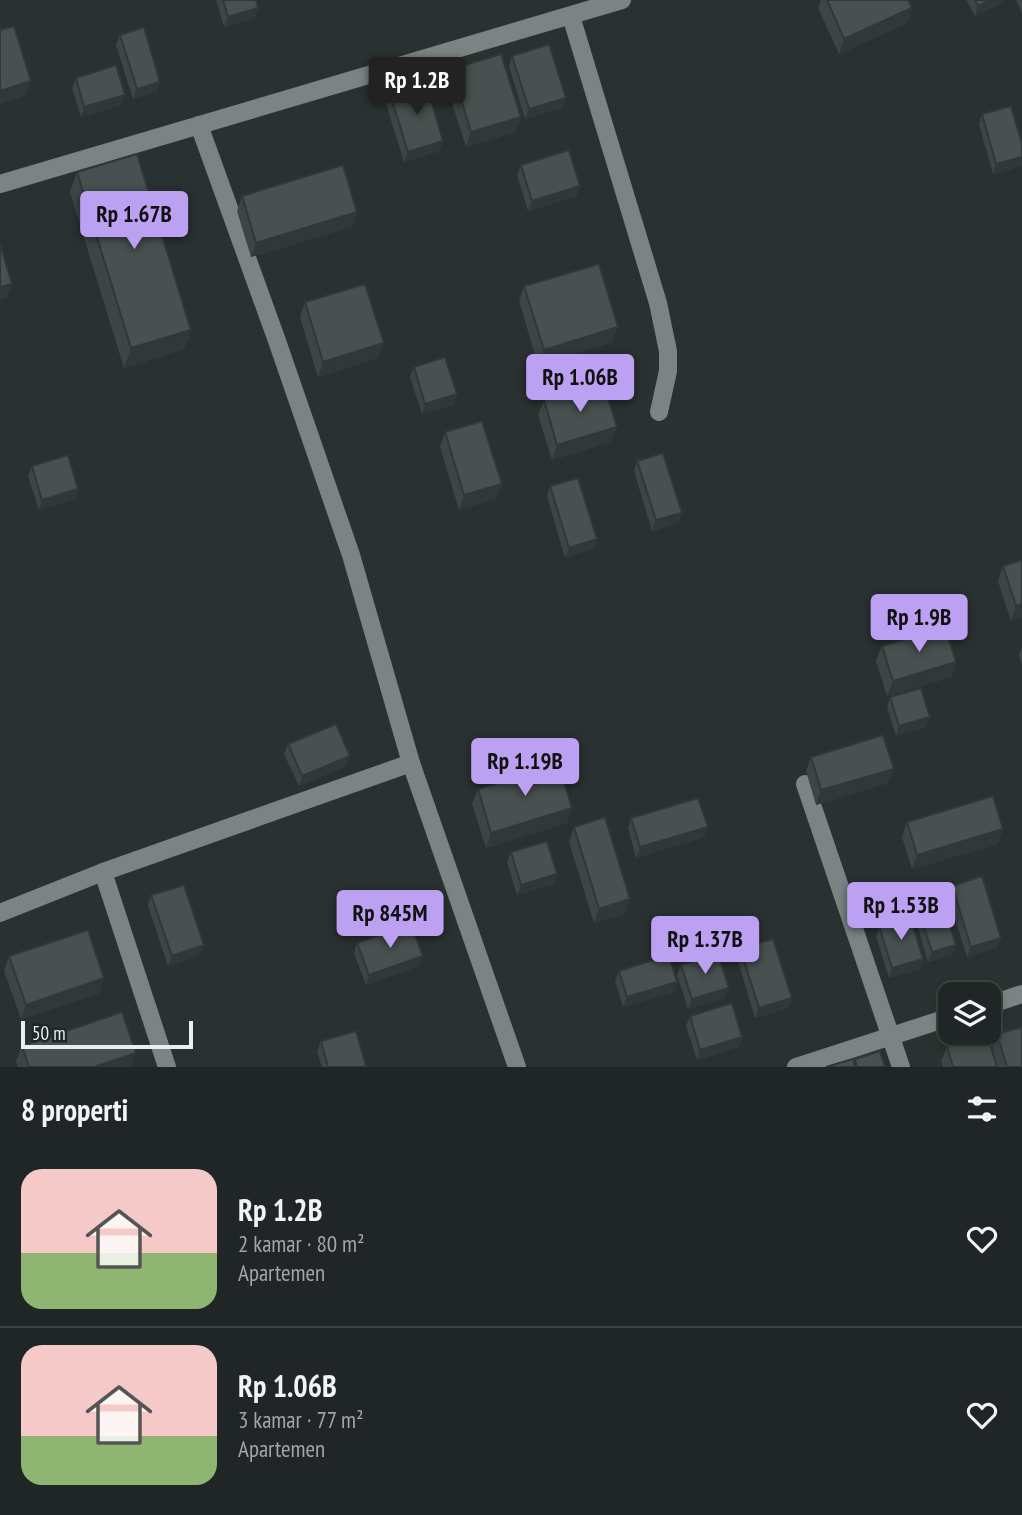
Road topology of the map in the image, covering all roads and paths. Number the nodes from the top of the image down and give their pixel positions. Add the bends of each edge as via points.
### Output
1 (622, 0) edge
2 (588, 5) edge
3 (571, 16) junction
4 (200, 125) junction
5 (0, 184) edge
6 (659, 412) dead end
7 (411, 763) junction
8 (805, 784) dead end
9 (103, 872) junction
10 (0, 913) edge
11 (1022, 994) edge
12 (1001, 1001) edge
13 (938, 1021) edge
14 (890, 1036) junction
15 (167, 1067) edge
16 (517, 1067) edge
17 (796, 1067) edge
18 (901, 1067) edge

1 - 2 street
2 - 3 street
3 - 4 street
3 - 6 street via 658,303 668,351
4 - 5 street
4 - 7 street via 351,555
7 - 9 street
7 - 16 street
8 - 14 street
9 - 10 street
9 - 15 street
11 - 12 street
13 - 14 street
14 - 17 street
14 - 18 street

